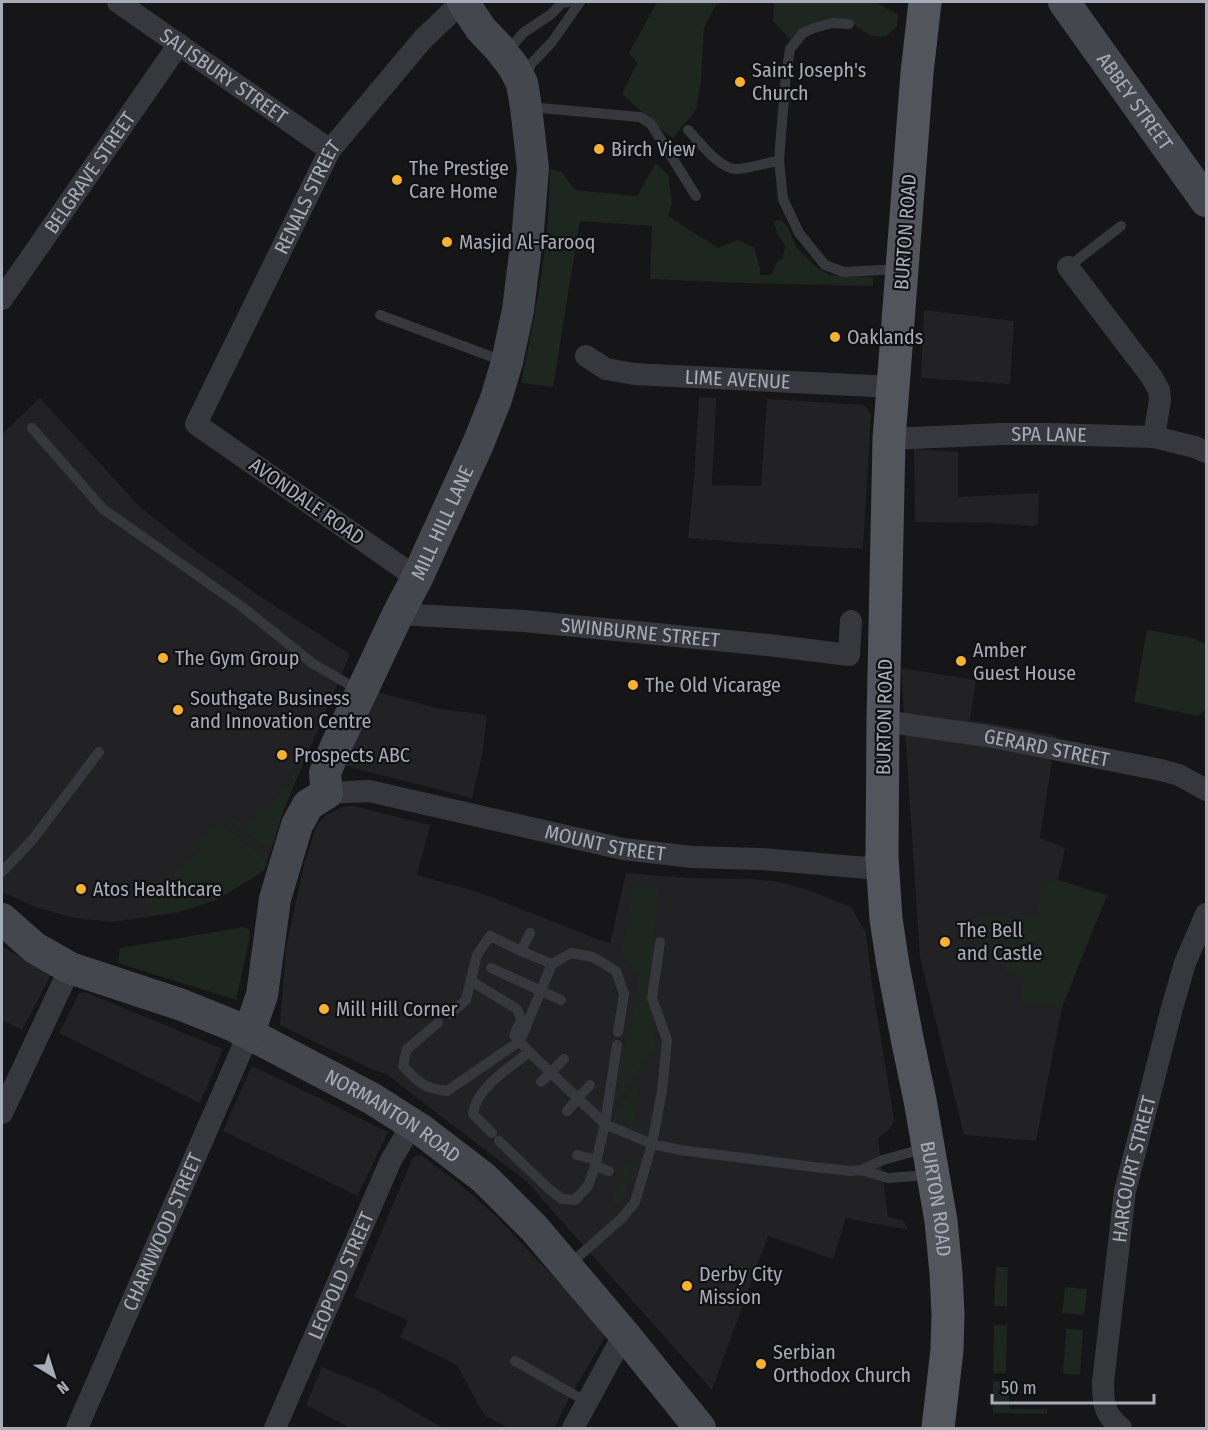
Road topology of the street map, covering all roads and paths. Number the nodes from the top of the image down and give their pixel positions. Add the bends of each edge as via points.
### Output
1 (118, 2) edge
2 (463, 2) edge
3 (568, 2) edge
4 (579, 2) edge
5 (925, 2) edge
6 (1064, 2) edge
7 (849, 24) dead end
8 (179, 44) junction
9 (504, 55) junction
10 (524, 95) junction
11 (688, 130) dead end
12 (330, 150) junction
13 (778, 160) junction
14 (696, 196) dead end
15 (1206, 201) edge
16 (1121, 226) dead end
17 (1068, 267) joint
18 (902, 269) junction
19 (2, 299) edge
20 (380, 315) dead end
21 (586, 356) dead end
22 (507, 362) junction
23 (893, 387) junction
24 (196, 424) joint
25 (32, 428) dead end
26 (1154, 437) junction
27 (889, 439) junction
28 (1206, 452) edge
29 (417, 578) junction
30 (398, 614) junction
31 (851, 621) dead end
32 (361, 691) junction
33 (883, 721) junction
34 (99, 752) dead end
35 (1206, 790) edge
36 (327, 793) junction
37 (882, 857) junction
38 (2, 872) edge
39 (1206, 914) edge
40 (2, 919) edge
41 (530, 933) dead end
42 (660, 942) dead end
43 (521, 951) junction
44 (552, 964) junction
45 (70, 968) junction
46 (491, 968) dead end
47 (471, 981) junction
48 (540, 991) junction
49 (561, 1000) dead end
50 (450, 1014) dead end
51 (438, 1023) dead end
52 (618, 1032) dead end
53 (249, 1033) junction
54 (519, 1041) junction
55 (617, 1045) dead end
56 (529, 1052) junction
57 (564, 1059) dead end
58 (551, 1073) junction
59 (542, 1082) dead end
60 (590, 1085) dead end
61 (578, 1099) junction
62 (567, 1111) dead end
63 (2, 1113) edge
64 (413, 1124) junction
65 (605, 1124) junction
66 (652, 1144) junction
67 (577, 1155) dead end
68 (930, 1161) junction
69 (596, 1163) junction
70 (861, 1170) junction
71 (609, 1171) dead end
72 (568, 1267) junction
73 (624, 1334) junction
74 (515, 1361) dead end
75 (587, 1402) junction
76 (77, 1428) edge
77 (275, 1428) edge
78 (573, 1428) edge
79 (700, 1428) edge
80 (938, 1428) edge
81 (1121, 1428) edge

1 - 8 street, SALISBURY STREET
2 - 9 street, MILL HILL LANE
2 - 12 street, RENALS STREET via 423,39
3 - 9 lane via 524,33
4 - 10 lane via 552,42 532,63
5 - 18 main road, BURTON ROAD
6 - 15 street, ABBEY STREET
7 - 13 lane via 814,28 803,33 790,49
8 - 12 street, SALISBURY STREET
8 - 19 street, BELGRAVE STREET
9 - 10 street, MILL HILL LANE via 513,66
10 - 14 lane via 640,117 651,124
10 - 22 street, MILL HILL LANE via 533,168 518,310
11 - 13 lane via 728,168
12 - 24 street, RENALS STREET
13 - 18 lane via 783,199 799,233 825,266 844,272
16 - 17 lane
17 - 26 street via 1159,390
18 - 23 main road, BURTON ROAD
20 - 22 lane
21 - 23 street, LIME AVENUE via 606,369 634,374
22 - 29 street, MILL HILL LANE via 478,444
23 - 27 main road, BURTON ROAD
24 - 29 street, AVONDALE ROAD
25 - 32 lane via 103,509 241,606 312,663
26 - 27 street, SPA LANE via 1049,434
26 - 28 street, SPA LANE
27 - 33 main road, BURTON ROAD
29 - 30 street, MILL HILL LANE
30 - 31 street, SWINBURNE STREET via 524,621 849,655
30 - 32 street, MILL HILL LANE
32 - 36 street, MILL HILL LANE via 325,772
33 - 35 street, GERARD STREET via 987,736 1161,770
33 - 37 main road, BURTON ROAD
34 - 38 lane via 33,839
36 - 37 street, MOUNT STREET via 369,791 623,849 692,857 867,868
36 - 53 street via 308,805 297,825 275,899 262,995
37 - 68 main road, BURTON ROAD via 893,965
39 - 81 street, HARCOURT STREET via 1185,963 1125,1191 1103,1382 1108,1416
40 - 45 street, NORMANTON ROAD via 35,948
41 - 43 lane
42 - 66 lane via 652,999 667,1040
43 - 44 lane
43 - 47 lane via 490,936 477,955
44 - 48 lane
44 - 52 lane via 571,953 593,957 616,971 624,994
45 - 53 street, NORMANTON ROAD via 182,1005
45 - 63 street
46 - 48 lane
47 - 50 lane via 466,1000
47 - 54 lane via 517,1009 521,1020 514,1035
48 - 49 lane
48 - 54 lane
51 - 54 lane via 407,1049 403,1066 432,1089 447,1091
53 - 64 street, NORMANTON ROAD
53 - 76 street, CHARNWOOD STREET
54 - 56 lane
55 - 65 lane
56 - 58 lane
56 - 69 lane via 479,1096 473,1114 562,1199 575,1200 588,1186
57 - 58 lane
58 - 59 lane
58 - 61 lane
60 - 61 lane
61 - 62 lane
61 - 65 lane
64 - 72 street, NORMANTON ROAD via 484,1178
64 - 77 street, LEOPOLD STREET via 390,1160
65 - 66 lane
65 - 69 lane
66 - 70 lane
66 - 72 lane via 635,1202
67 - 69 lane
68 - 70 lane via 883,1160
68 - 70 lane via 888,1178
68 - 80 main road, BURTON ROAD via 941,1221 948,1314
69 - 71 lane
72 - 73 street, NORMANTON ROAD
73 - 75 street
73 - 79 street, NORMANTON ROAD
74 - 75 lane
75 - 78 street

